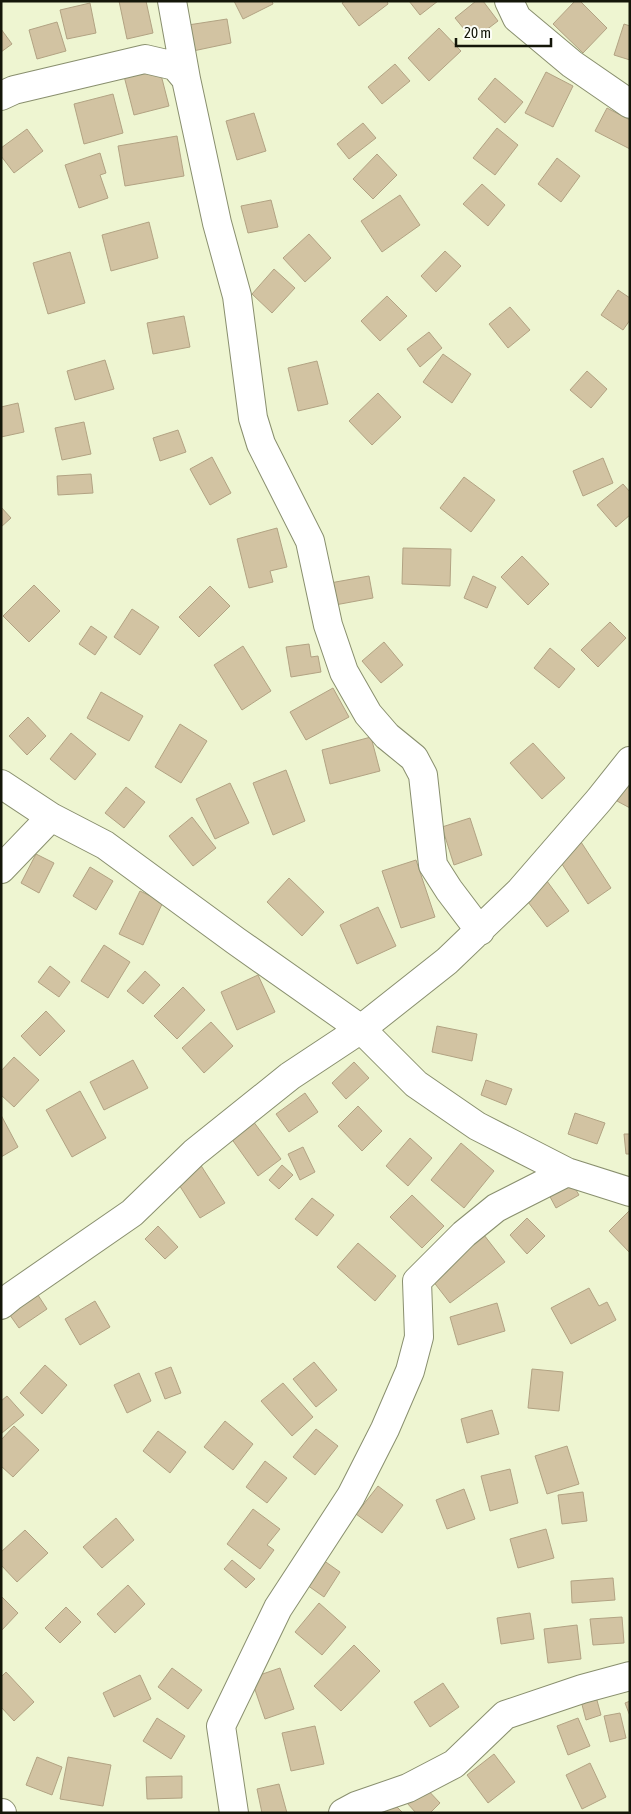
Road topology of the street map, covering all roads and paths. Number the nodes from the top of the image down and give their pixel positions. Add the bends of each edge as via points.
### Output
1 (172, 1) edge
2 (509, 1) edge
3 (186, 79) junction
4 (1, 96) edge
5 (630, 104) edge
6 (630, 761) edge
7 (1, 784) edge
8 (51, 818) junction
9 (1, 869) edge
10 (480, 931) junction
11 (361, 1029) junction
12 (567, 1172) junction
13 (630, 1192) edge
14 (1, 1305) edge
15 (630, 1676) edge
16 (234, 1813) edge
17 (343, 1813) edge

1 - 3 street
2 - 5 street via 517,18 572,64
3 - 4 street via 176,66 145,59 14,90
3 - 10 street via 237,296 252,418 310,541 328,625 344,672 368,714 387,736 414,758 423,775 433,865
6 - 10 street via 520,891
7 - 8 street
8 - 9 street
8 - 11 street via 105,845
10 - 11 street
11 - 12 street via 416,1084 477,1126
11 - 14 street via 290,1076 216,1135 132,1213
12 - 13 street
12 - 16 street via 496,1208 464,1234 417,1281 419,1336 410,1371 385,1429 351,1496 278,1608 221,1726
15 - 17 street via 505,1715 454,1764 408,1788

